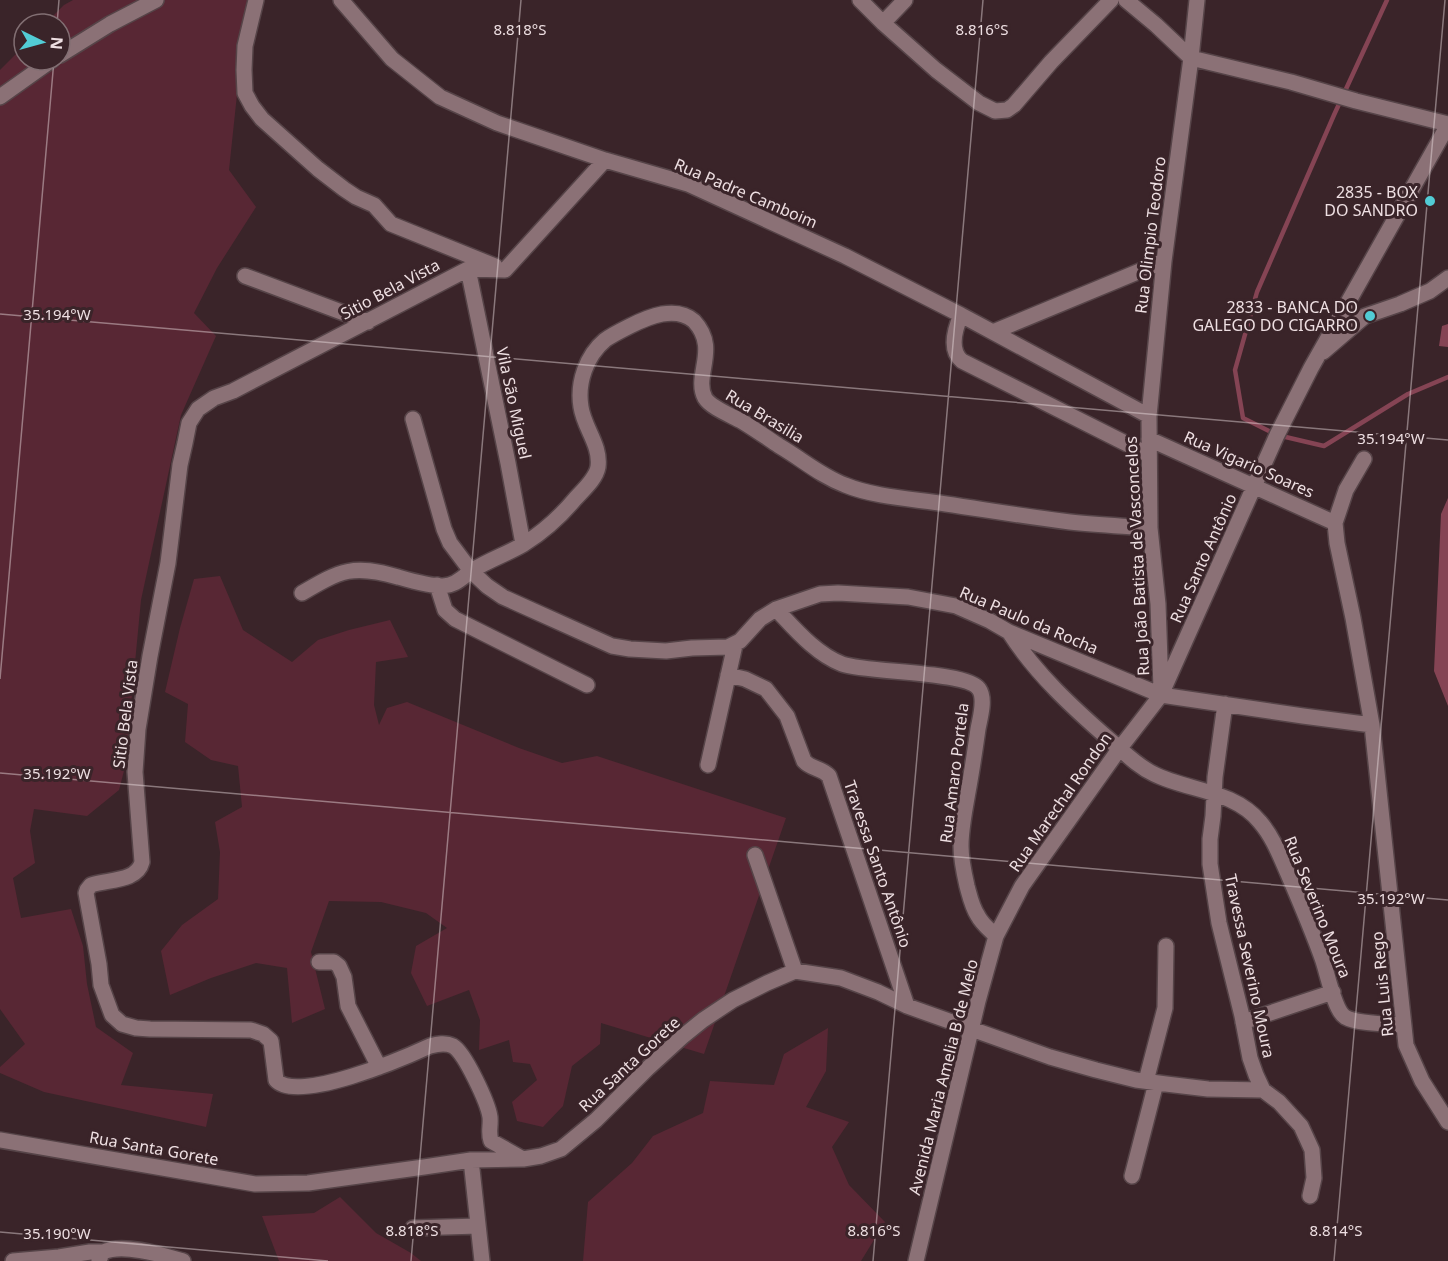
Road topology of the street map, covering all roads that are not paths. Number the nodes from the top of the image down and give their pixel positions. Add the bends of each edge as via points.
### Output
1 (156, 0) edge
2 (256, 0) edge
3 (341, 0) edge
4 (860, 0) edge
5 (905, 0) edge
6 (1111, 0) edge
7 (1126, 0) edge
8 (1197, 0) edge
9 (884, 23) junction
10 (72, 48) edge
11 (1191, 58) junction
12 (35, 72) edge
13 (0, 97) edge
14 (1448, 125) edge
15 (605, 160) junction
16 (1164, 261) junction
17 (468, 269) junction
18 (505, 270) junction
19 (245, 276) dead end
20 (1448, 278) edge
21 (961, 315) junction
22 (368, 322) junction
23 (993, 332) junction
24 (1314, 363) junction
25 (1149, 416) junction
26 (413, 419) dead end
27 (1149, 447) junction
28 (1364, 459) dead end
29 (1254, 486) junction
30 (1335, 523) junction
31 (1150, 528) junction
32 (523, 544) junction
33 (471, 571) junction
34 (437, 585) junction
35 (302, 593) dead end
36 (776, 609) junction
37 (1009, 632) junction
38 (735, 645) junction
39 (728, 675) junction
40 (587, 685) dead end
41 (1161, 695) junction
42 (1225, 704) junction
43 (1372, 725) junction
44 (1120, 748) junction
45 (708, 765) dead end
46 (1214, 794) junction
47 (755, 855) dead end
48 (996, 936) junction
49 (1166, 946) dead end
50 (319, 962) dead end
51 (795, 971) junction
52 (1333, 992) junction
53 (907, 1006) junction
54 (1243, 1022) junction
55 (1404, 1025) junction
56 (972, 1028) junction
57 (379, 1067) junction
58 (1151, 1082) junction
59 (1263, 1090) junction
60 (1448, 1122) edge
61 (0, 1140) edge
62 (523, 1159) junction
63 (471, 1160) junction
64 (1132, 1176) dead end
65 (1310, 1196) dead end
66 (478, 1226) junction
67 (413, 1228) dead end
68 (101, 1256) edge
69 (12, 1261) edge
70 (183, 1261) edge
71 (482, 1261) edge
72 (916, 1261) edge

1 - 10 street
2 - 18 street via 245,46 245,93 262,119 344,189 374,205 391,224
3 - 15 street, Rua Padre Camboim via 392,59 440,97 497,123
4 - 9 street
5 - 9 street
6 - 9 street via 1007,110 994,111 979,102
7 - 11 street
8 - 11 street, Rua Olimpio Teodoro
11 - 14 street
11 - 16 street, Rua Olimpio Teodoro
12 - 13 street
14 - 24 street, Rua Santo Antônio
15 - 18 street
15 - 21 street, Rua Padre Camboim via 688,184 845,256
16 - 23 street
16 - 25 street, Rua Olimpio Teodoro
17 - 18 street, Sitio Bela Vista
17 - 22 street, Sitio Bela Vista
17 - 32 street, Vila São Miguel
19 - 22 street
20 - 24 street via 1430,291 1365,316
21 - 23 street, Rua Padre Camboim
21 - 27 street, Rua Vigario Soares via 954,348 962,361
22 - 57 street, Sitio Bela Vista via 214,398 192,417 180,465 168,563 138,729 135,772 142,862 133,875 91,885 86,893 101,986 112,1015 122,1024 150,1029 251,1030 263,1034 271,1041 276,1080 287,1086 344,1079
23 - 25 street, Rua Padre Camboim
24 - 29 street, Rua Santo Antônio
25 - 27 street, Rua João Batista de Vasconcelos
26 - 33 street via 444,529
27 - 29 street, Rua Vigario Soares
27 - 31 street, Rua João Batista de Vasconcelos
28 - 30 street via 1346,490
29 - 30 street, Rua Vigario Soares
29 - 41 street, Rua Santo Antônio
30 - 43 street, Rua Luis Rego
31 - 32 street, Rua Brasilia via 1072,522 916,500 872,493 827,478 710,404 704,394 706,344 701,331 681,313 639,321 605,341 592,355 580,390 581,407 596,446 597,472 555,521
31 - 41 street, Rua João Batista de Vasconcelos
32 - 33 street
33 - 34 street via 457,583
33 - 38 street via 503,597 612,645 666,651
34 - 35 street via 368,570 349,571
34 - 40 street via 445,610 454,619
36 - 37 street, Rua Paulo da Rocha via 820,594 908,597 956,606
36 - 38 street, Rua Paulo da Rocha via 760,618
36 - 48 street, Rua Amaro Portela via 834,661 861,669 957,680 980,690 980,719 961,846 974,910
37 - 41 street, Rua Paulo da Rocha
37 - 44 street, Rua Severino Moura via 1054,688
38 - 39 street
39 - 45 street
39 - 53 street, Travessa Santo Antônio via 766,688 787,716 804,761 829,776
41 - 42 street, Rua Paulo da Rocha
41 - 44 street, Rua Marechal Rondon
42 - 43 street, Rua Paulo da Rocha
42 - 46 street, Travessa Severino Moura
43 - 55 street, Rua Luis Rego
44 - 46 street, Rua Severino Moura via 1156,775
44 - 48 street, Rua Marechal Rondon via 1022,886
46 - 52 street, Rua Severino Moura via 1248,810 1267,830 1300,901
46 - 54 street, Travessa Severino Moura via 1210,864 1219,922
47 - 51 street
48 - 56 street, Avenida Maria Amelia B de Melo
49 - 58 street via 1165,1008
50 - 57 street via 334,962 341,969 348,1006
51 - 53 street via 841,978
51 - 62 street, Rua Santa Gorete via 733,1000 703,1020 561,1149
52 - 54 street
52 - 55 street, Rua Severino Moura via 1345,1017
53 - 56 street
54 - 59 street, Travessa Severino Moura via 1250,1058
55 - 60 street, Rua Luis Rego via 1406,1045 1422,1081
56 - 58 street via 1050,1057
56 - 72 street, Avenida Maria Amelia B de Melo
57 - 62 street, Sitio Bela Vista via 438,1044 450,1044 467,1062 487,1106 491,1141
58 - 59 street
58 - 64 street
59 - 65 street, Travessa Severino Moura via 1301,1126 1312,1150 1314,1178
61 - 63 street, Rua Santa Gorete via 255,1184 308,1183
62 - 63 street, Rua Santa Gorete
63 - 66 street
66 - 67 street
66 - 71 street
68 - 69 street via 90,1252
68 - 70 street via 114,1249 127,1249

